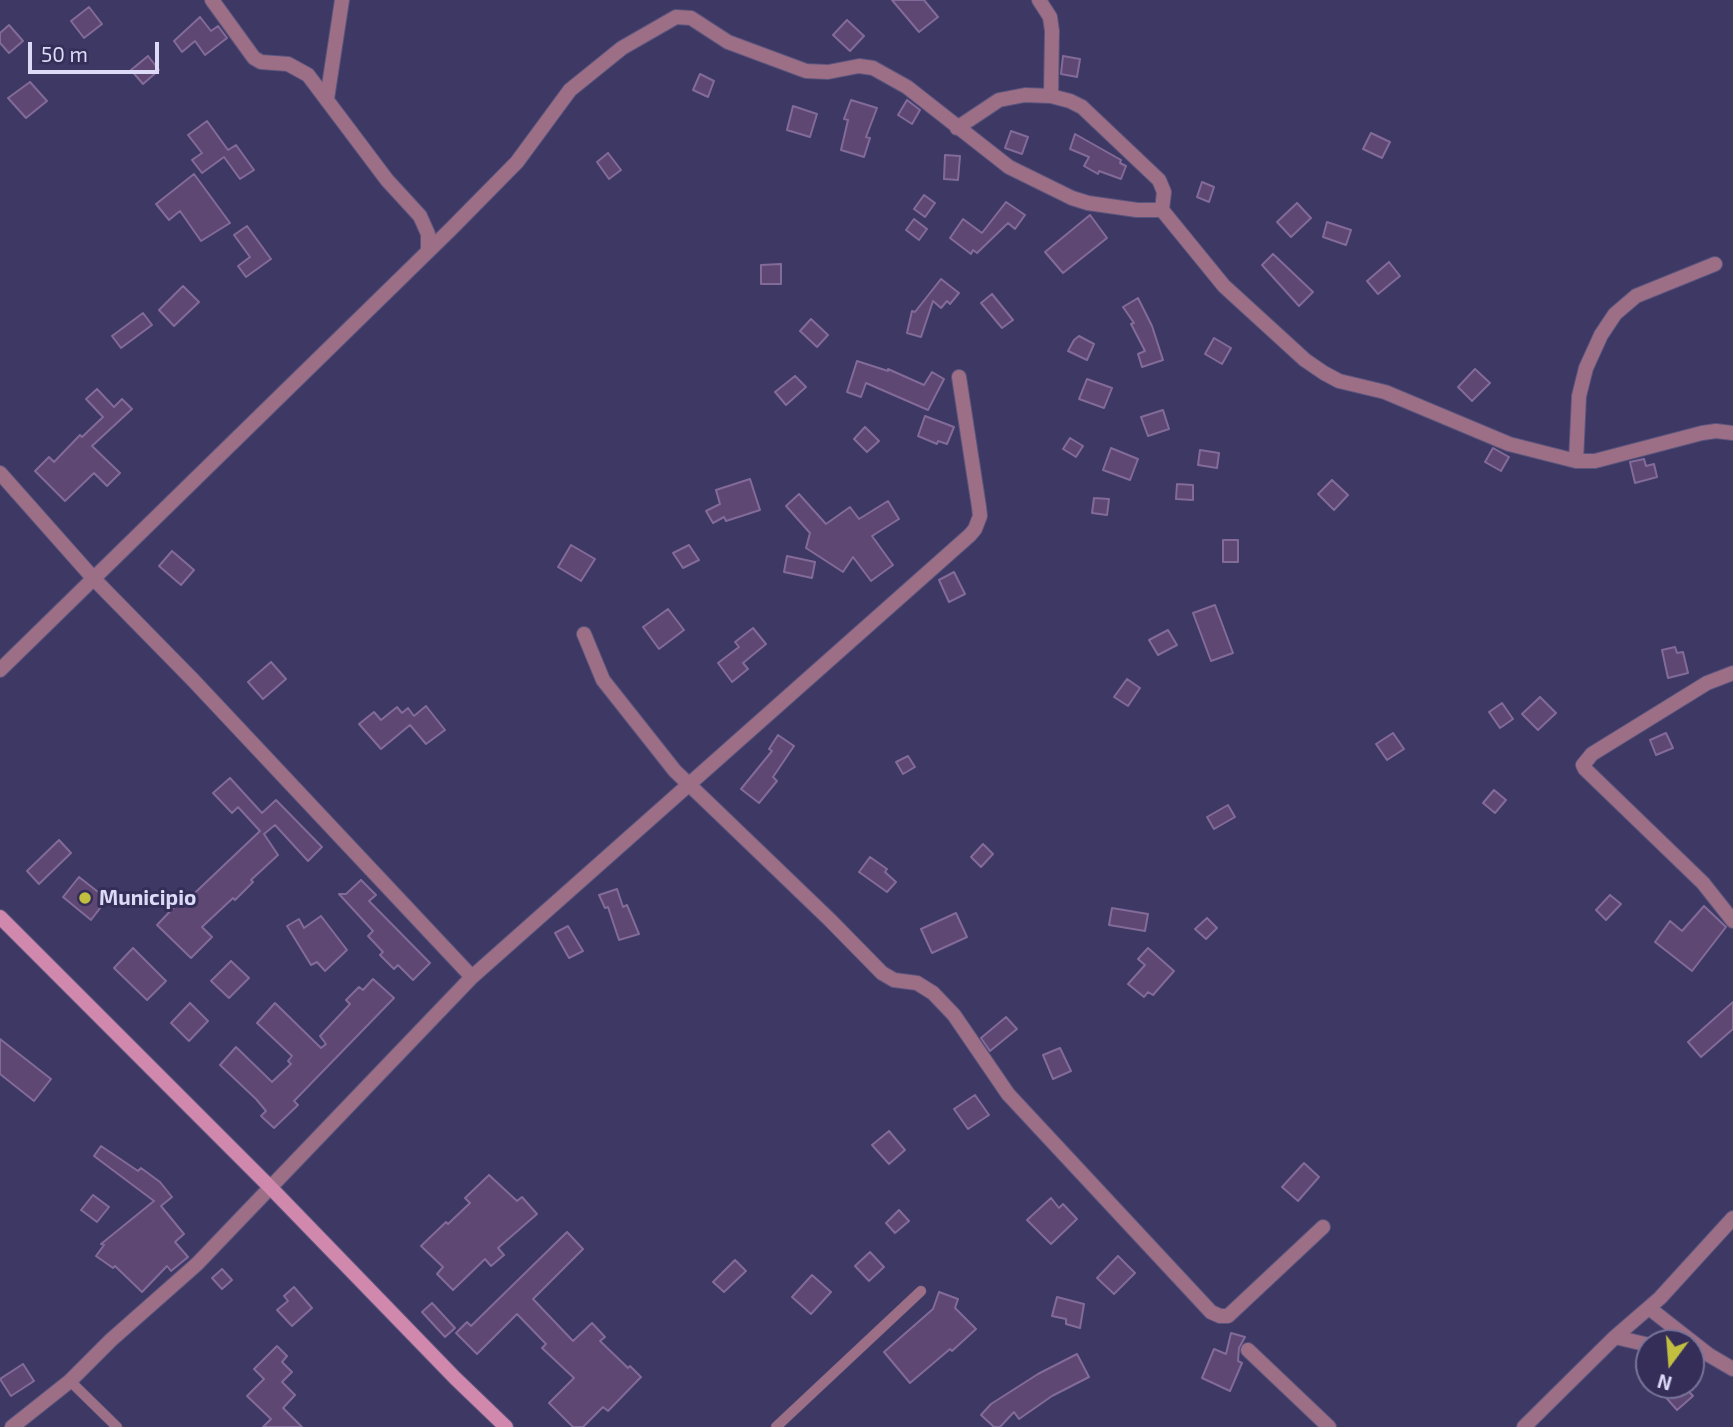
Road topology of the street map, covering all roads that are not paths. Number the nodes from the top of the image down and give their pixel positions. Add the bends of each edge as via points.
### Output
1 (212, 0) edge
2 (342, 0) edge
3 (1039, 0) edge
4 (1051, 96) junction
5 (327, 99) junction
6 (957, 128) junction
7 (1162, 210) junction
8 (428, 251) junction
9 (1715, 264) dead end
10 (959, 377) dead end
11 (1733, 433) edge
12 (1576, 461) junction
13 (0, 473) edge
14 (94, 579) junction
15 (584, 634) dead end
16 (0, 670) edge
17 (1733, 673) edge
18 (690, 786) junction
19 (0, 918) edge
20 (1733, 921) edge
21 (472, 978) junction
22 (270, 1187) junction
23 (1733, 1218) edge
24 (1323, 1227) dead end
25 (921, 1291) dead end
26 (1649, 1308) junction
27 (1675, 1329) edge
28 (1615, 1337) junction
29 (1635, 1342) edge
30 (1248, 1350) dead end
31 (1705, 1352) edge
32 (1733, 1368) edge
33 (70, 1381) junction
34 (12, 1427) edge
35 (117, 1427) edge
36 (506, 1427) edge
37 (776, 1427) edge
38 (1329, 1427) edge
39 (1524, 1427) edge

1 - 5 street via 254,58 295,66
2 - 5 street
3 - 4 street via 1050,17 1052,31
4 - 6 street via 999,100
4 - 7 street via 1082,107 1159,180 1164,192
5 - 8 street via 420,216 428,234
6 - 7 street via 1009,167 1072,198
6 - 8 street via 907,87 873,68 806,71 728,42 691,18 676,18 622,48 570,90 517,162
7 - 12 street via 1224,286 1324,373 1385,392 1508,444
8 - 14 street
9 - 12 street via 1636,296 1615,314 1586,368 1579,396
10 - 18 street via 980,516 975,529
11 - 12 street via 1702,433 1595,461
13 - 14 street
14 - 16 street
14 - 21 street
15 - 18 street via 603,680
17 - 20 street via 1707,683 1592,754 1583,765 1703,883
18 - 21 street
18 - 24 street via 882,973 933,993 954,1015 1008,1094 1211,1312 1228,1316
19 - 22 main road
21 - 22 street
22 - 33 street via 197,1264
22 - 36 main road
23 - 26 street
25 - 37 lane
26 - 27 street
26 - 28 street
28 - 29 street
28 - 39 street
30 - 38 street
31 - 32 street
33 - 34 street
33 - 35 lane

